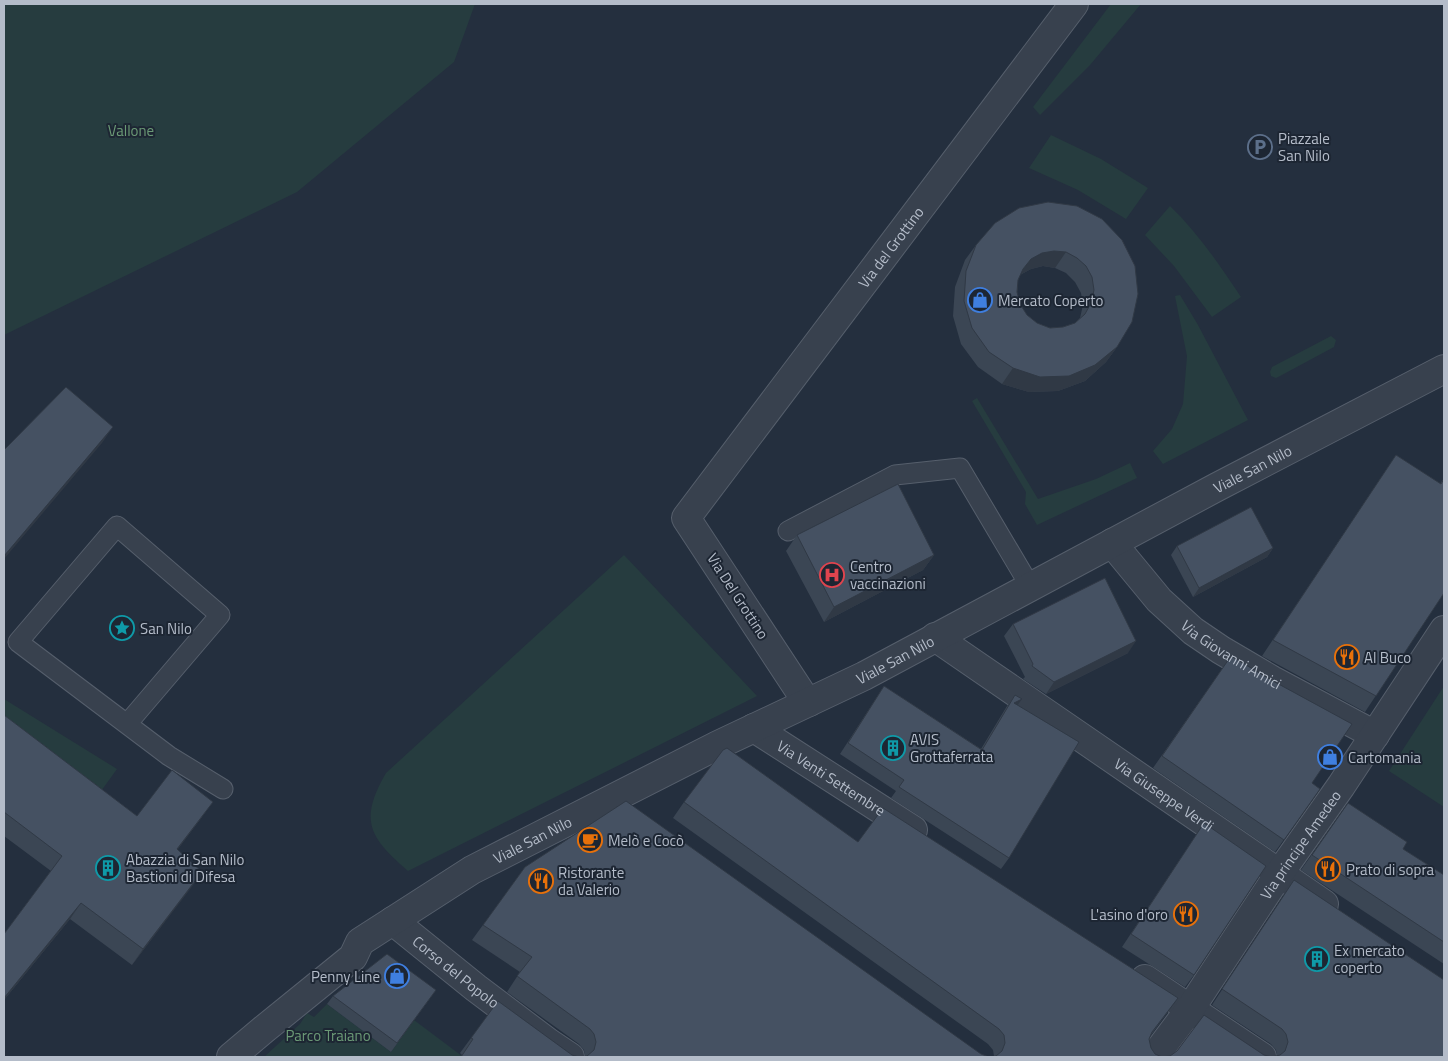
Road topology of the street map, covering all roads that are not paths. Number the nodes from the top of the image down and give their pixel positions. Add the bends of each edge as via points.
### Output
1 (1074, 4) edge
2 (1437, 381) edge
3 (707, 489) joint
4 (788, 531) dead end
5 (1112, 543) junction
6 (1030, 586) junction
7 (1444, 630) edge
8 (935, 637) junction
9 (809, 702) junction
10 (127, 724) junction
11 (754, 728) junction
12 (1375, 735) junction
13 (222, 789) dead end
14 (619, 795) junction
15 (640, 813) edge
16 (931, 841) edge
17 (1279, 874) junction
18 (1345, 918) edge
19 (393, 921) junction
20 (1123, 965) edge
21 (1190, 1009) junction
22 (231, 1057) edge
23 (570, 1057) edge
24 (1154, 1057) edge
25 (1262, 1057) edge

1 - 3 street, Via del Grottino
2 - 5 street, Viale San Nilo
3 - 9 street, Via Del Grottino via 686,518
4 - 6 lane via 895,475 960,468
5 - 6 street, Viale San Nilo
5 - 12 street, Via Giovanni Amici via 1159,600 1193,631 1272,680
6 - 8 street, Viale San Nilo
7 - 12 street, Via principe Amedeo
8 - 9 street, Viale San Nilo
8 - 17 street, Via Giuseppe Verdi
9 - 11 street, Viale San Nilo
10 - 10 lane via 18,642 117,526 220,615
10 - 13 lane via 169,756
11 - 14 street, Viale San Nilo
11 - 16 street, Via Venti Settembre
12 - 17 street, Via principe Amedeo
14 - 15 street
14 - 19 street, Viale San Nilo via 472,870
17 - 18 street, Via Giuseppe Verdi
17 - 21 street, Via principe Amedeo
19 - 22 street, Viale San Nilo via 360,942 353,957
19 - 23 street, Corso del Popolo via 476,988
20 - 21 street
21 - 24 street, Via principe Amedeo
21 - 25 street

